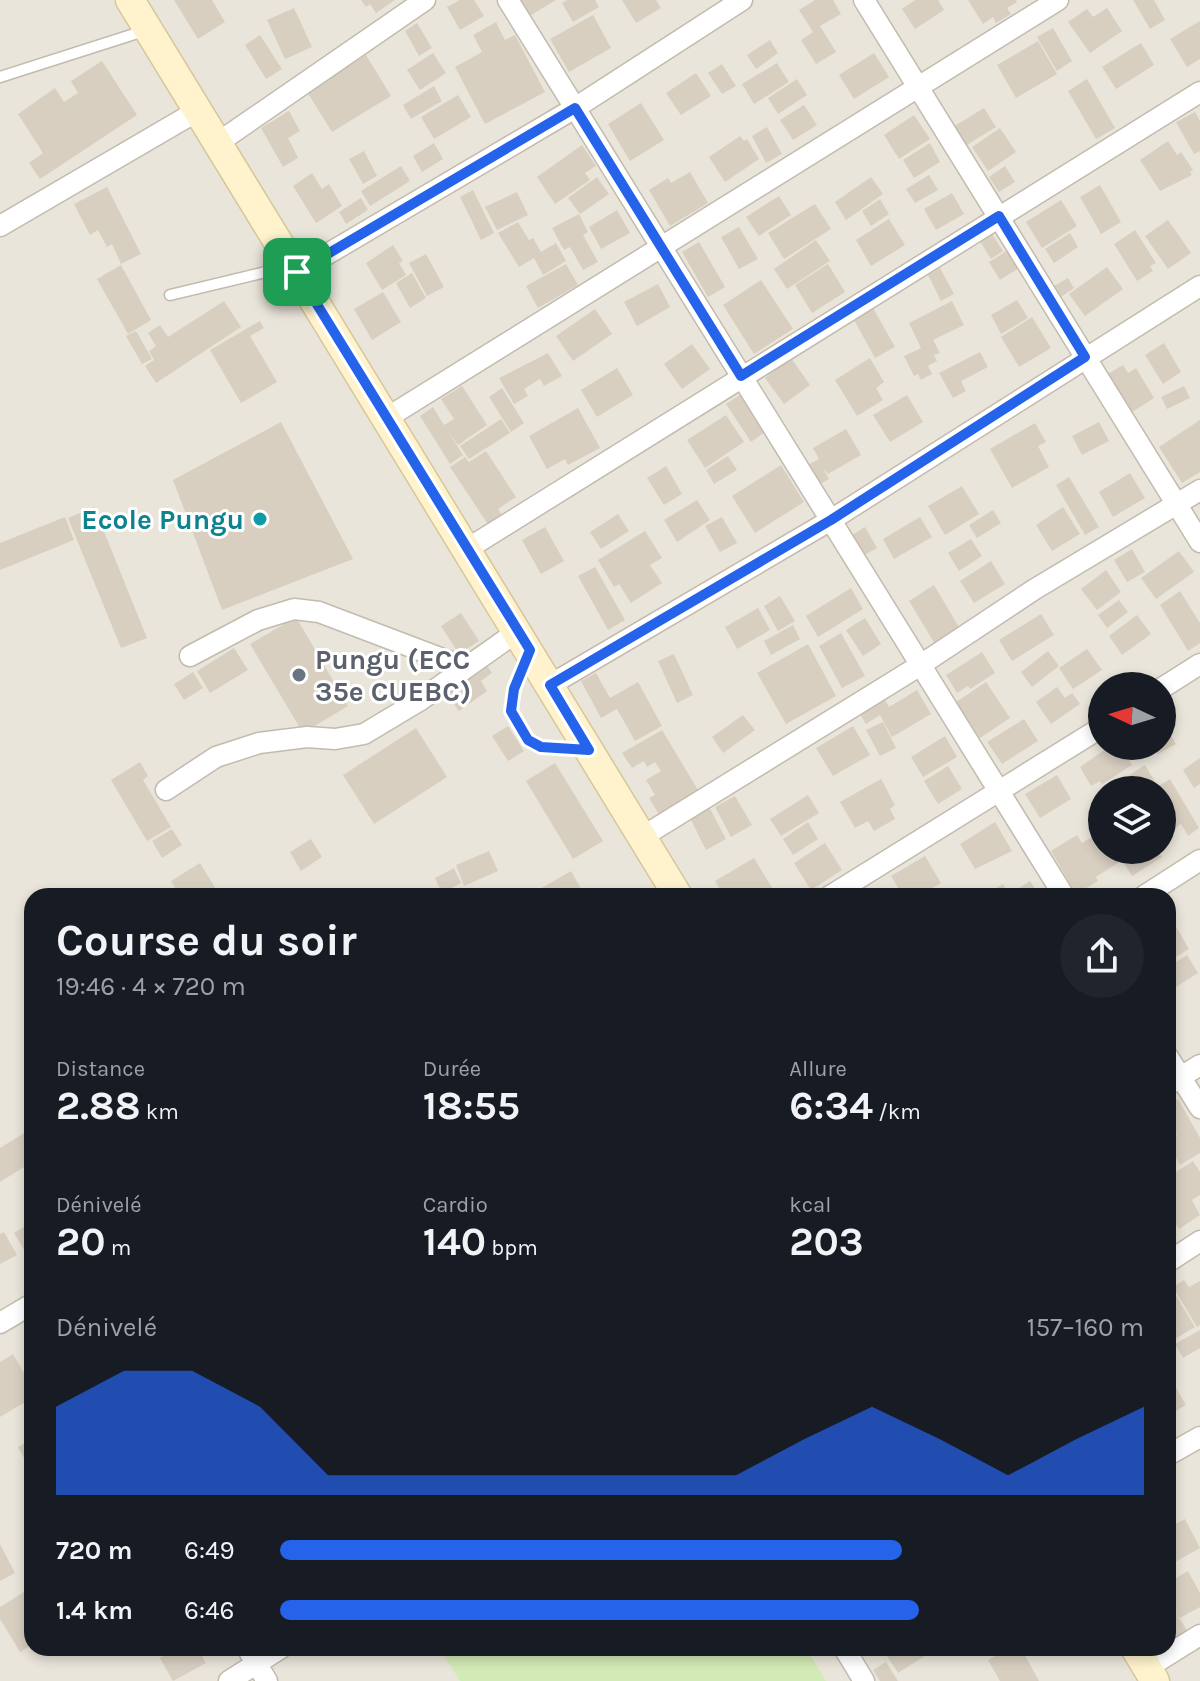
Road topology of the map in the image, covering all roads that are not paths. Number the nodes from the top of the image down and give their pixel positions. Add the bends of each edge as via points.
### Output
1 (425, 0) edge
2 (508, 0) edge
3 (742, 0) edge
4 (864, 0) edge
5 (1058, 0) edge
6 (132, 1) edge
7 (149, 30) junction
8 (0, 77) edge
9 (917, 87) junction
10 (1200, 92) edge
11 (575, 108) junction
12 (199, 110) junction
13 (219, 142) junction
14 (999, 216) junction
15 (0, 226) edge
16 (663, 246) junction
17 (294, 267) junction
18 (1200, 286) edge
19 (170, 295) dead end
20 (1085, 357) junction
21 (741, 376) junction
22 (385, 419) junction
23 (1200, 490) edge
24 (1177, 504) junction
25 (831, 520) junction
26 (1200, 542) edge
27 (467, 549) junction
28 (524, 641) junction
29 (190, 656) dead end
30 (1200, 664) edge
31 (919, 666) junction
32 (464, 667) junction
33 (1176, 679) edge
34 (550, 685) junction
35 (1088, 736) edge
36 (589, 750) junction
37 (166, 790) dead end
38 (998, 793) junction
39 (642, 837) junction
40 (1200, 860) edge
41 (673, 888) edge
42 (843, 888) edge
43 (1059, 888) edge
44 (1156, 888) edge
45 (1200, 1065) edge
46 (1176, 1080) edge
47 (1176, 1083) edge
48 (1200, 1108) edge
49 (1200, 1241) edge
50 (1176, 1257) edge
51 (24, 1309) edge
52 (0, 1323) edge
53 (1200, 1437) edge
54 (1176, 1450) edge
55 (1200, 1635) edge
56 (1176, 1649) edge
57 (849, 1656) edge
58 (1163, 1656) edge
59 (257, 1664) edge
60 (1146, 1666) edge
61 (229, 1681) edge
62 (864, 1681) edge

1 - 13 street
2 - 11 street
3 - 11 street
4 - 9 street
5 - 9 street
6 - 7 main road
7 - 8 lane
7 - 12 main road
9 - 14 street
9 - 16 street
10 - 14 street
11 - 16 street
11 - 17 street
12 - 13 main road
12 - 15 street
13 - 17 main road
14 - 20 street
14 - 21 street
16 - 21 street
16 - 22 street
17 - 19 lane
17 - 22 main road
18 - 20 street
20 - 24 street
20 - 25 street
21 - 25 street
21 - 27 street
22 - 27 main road
23 - 24 street
24 - 26 street
24 - 31 street
25 - 31 street
25 - 34 street
27 - 28 main road
28 - 32 street
28 - 34 main road
28 - 36 lane via 511,711 528,740 541,747
29 - 32 street via 258,620 294,609 319,612
30 - 33 street
31 - 38 street
31 - 39 street
32 - 37 street via 364,734 259,743 216,757
34 - 36 main road
35 - 38 street
36 - 39 main road
38 - 42 street
38 - 43 street
39 - 41 main road
40 - 44 street
45 - 46 street
47 - 48 street
49 - 50 street
51 - 52 street
53 - 54 street
55 - 56 street
57 - 62 street
58 - 60 street
59 - 61 street

